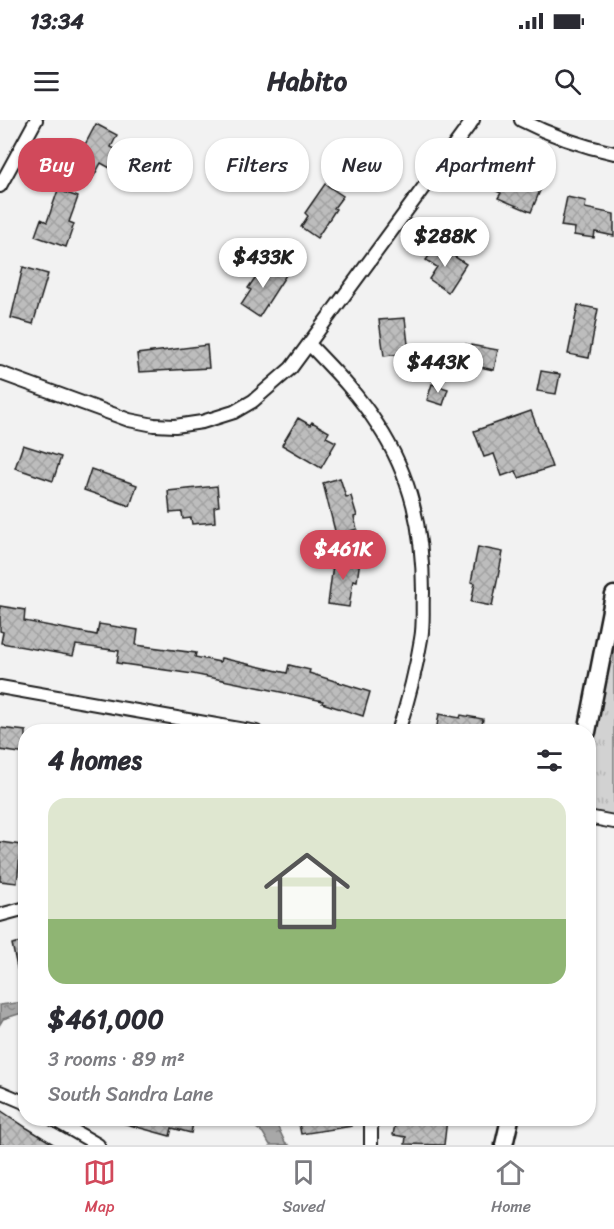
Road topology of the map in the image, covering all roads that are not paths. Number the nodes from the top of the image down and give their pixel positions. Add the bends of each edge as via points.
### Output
1 (36, 120) edge
2 (473, 120) edge
3 (521, 120) edge
4 (614, 153) edge
5 (0, 186) edge
6 (309, 344) junction
7 (0, 373) edge
8 (614, 595) edge
9 (0, 687) edge
10 (210, 724) edge
11 (400, 724) edge
12 (589, 724) edge
13 (596, 819) edge
14 (614, 822) edge
15 (18, 910) edge
16 (0, 915) edge
17 (0, 1092) edge
18 (18, 1100) edge
19 (65, 1126) edge
20 (371, 1126) edge
21 (508, 1126) edge
22 (98, 1145) edge
23 (372, 1145) edge
24 (504, 1145) edge

1 - 5 street
2 - 6 street
3 - 4 street via 579,145
6 - 7 street via 291,368 253,401 224,416 175,426 129,420
6 - 11 street via 358,396 378,424 417,516 423,557 421,638
8 - 12 street
9 - 10 street
13 - 14 street
15 - 16 street
17 - 18 street
19 - 22 street
20 - 23 street
21 - 24 street

